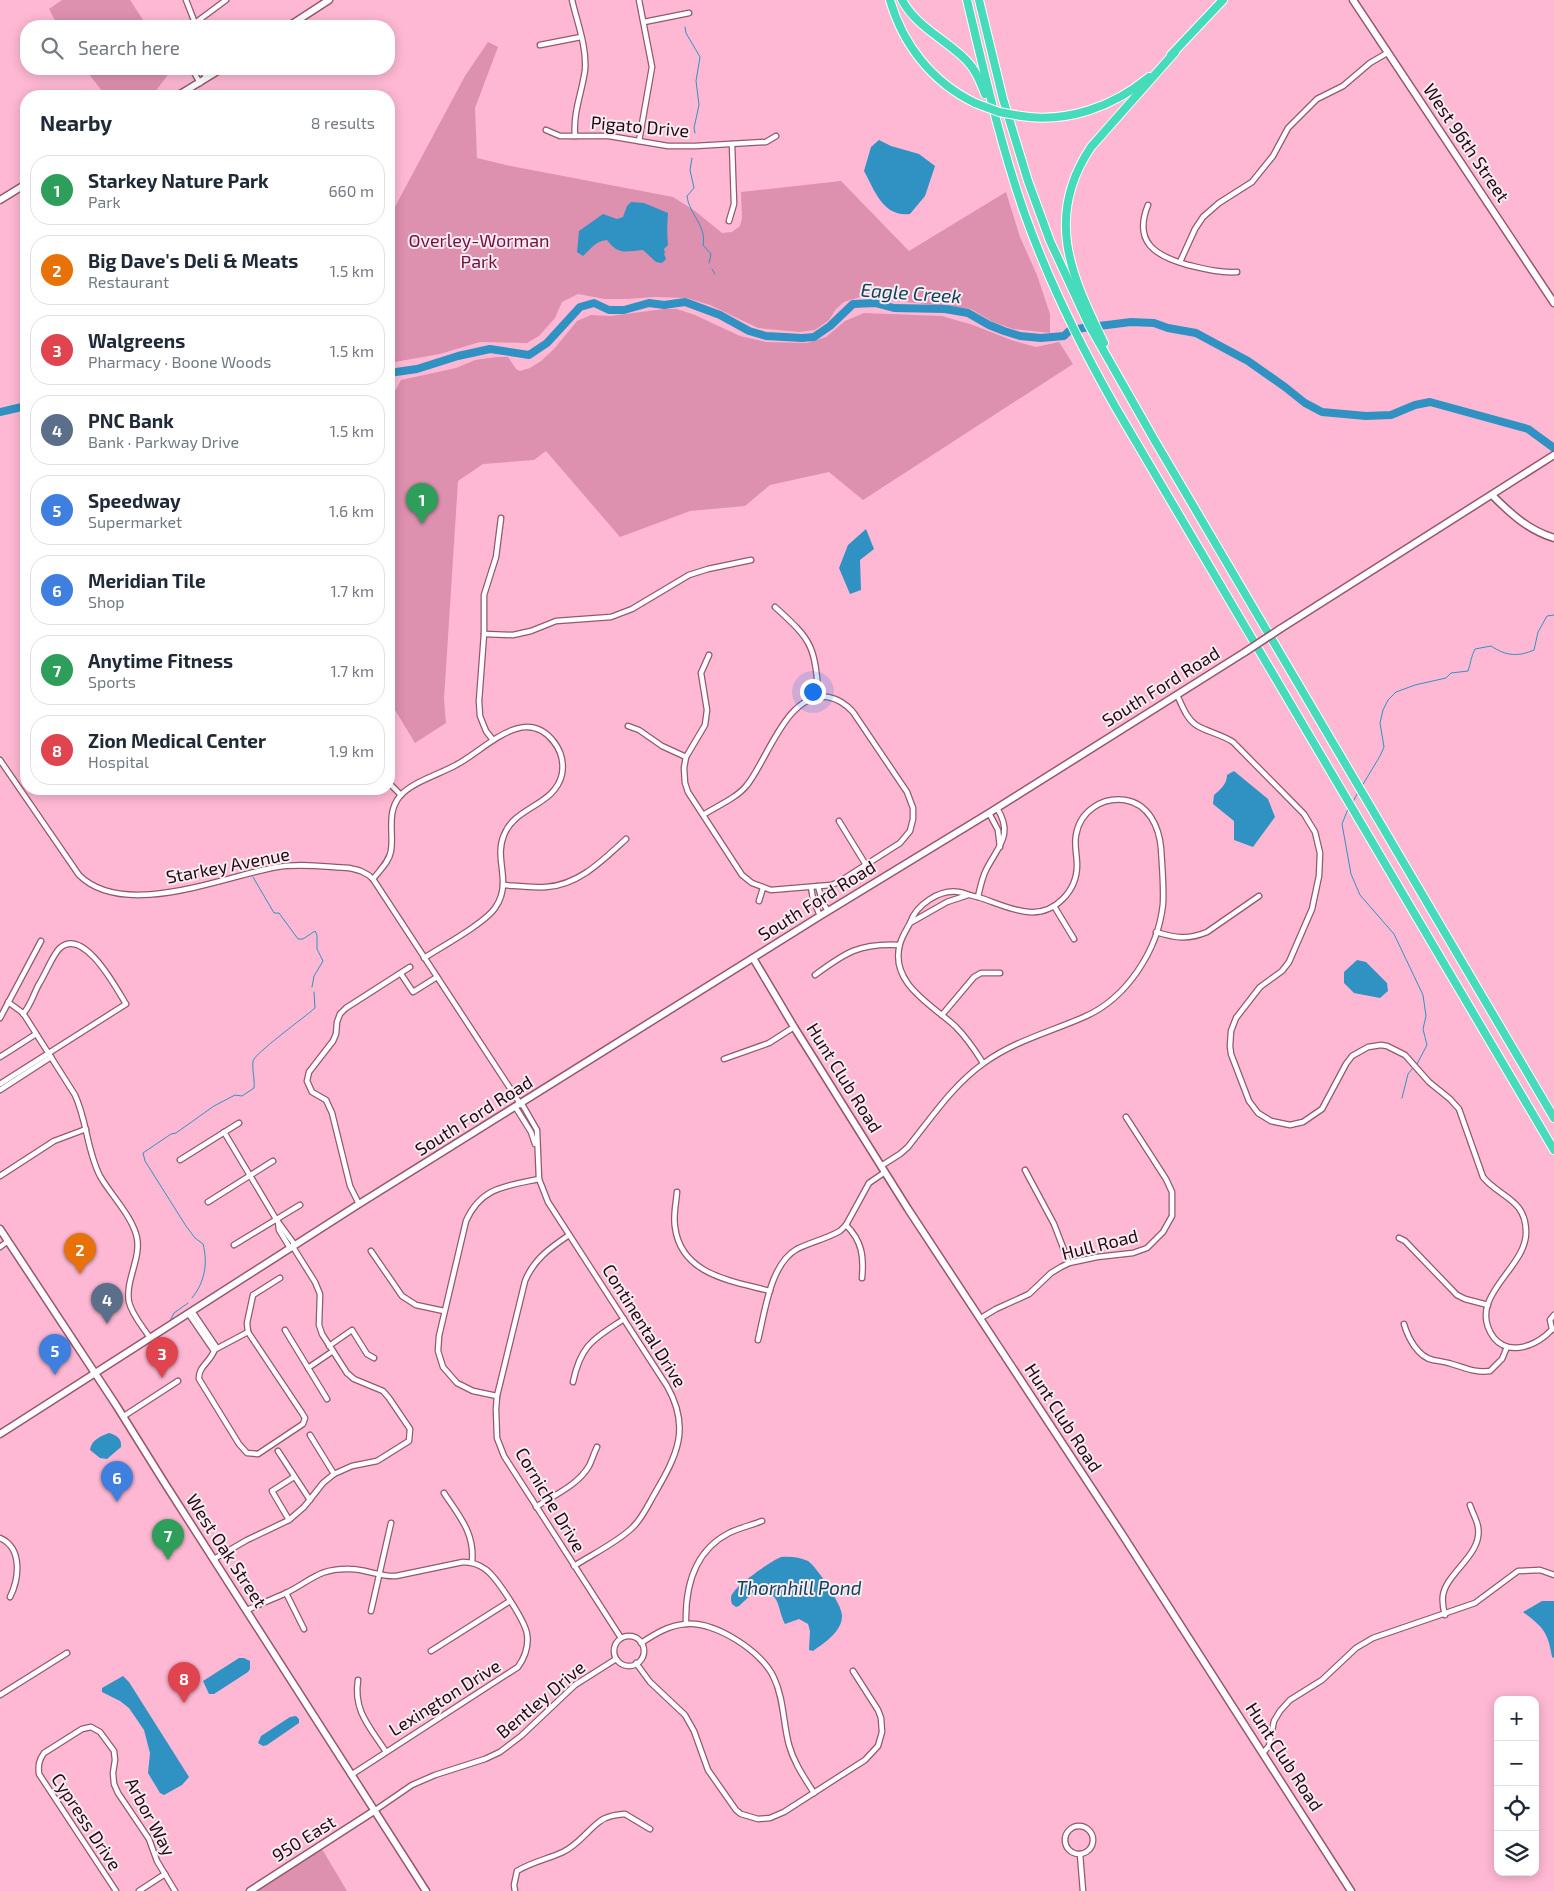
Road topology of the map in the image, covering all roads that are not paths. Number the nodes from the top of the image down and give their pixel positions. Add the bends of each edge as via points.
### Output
1 (186, 0) edge
2 (226, 0) edge
3 (329, 0) edge
4 (572, 0) edge
5 (639, 0) edge
6 (890, 0) edge
7 (902, 0) edge
8 (967, 0) edge
9 (979, 0) edge
10 (1223, 0) edge
11 (1353, 0) edge
12 (689, 13) dead end
13 (192, 20) edge
14 (198, 20) edge
15 (298, 20) edge
16 (644, 22) junction
17 (581, 37) junction
18 (540, 46) dead end
19 (1175, 52) junction
20 (1387, 53) junction
21 (195, 75) edge
22 (205, 75) edge
23 (212, 75) edge
24 (207, 78) junction
25 (200, 83) junction
26 (188, 90) edge
27 (546, 130) dead end
28 (999, 133) junction
29 (575, 136) junction
30 (776, 136) dead end
31 (639, 141) junction
32 (732, 144) junction
33 (20, 188) edge
34 (0, 200) edge
35 (1148, 205) dead end
36 (729, 221) dead end
37 (1180, 262) junction
38 (1237, 272) dead end
39 (1554, 303) edge
40 (1084, 307) junction
41 (1552, 457) edge
42 (1492, 495) junction
43 (501, 518) dead end
44 (1554, 538) edge
45 (751, 560) dead end
46 (776, 607) dead end
47 (484, 634) junction
48 (710, 655) dead end
49 (1177, 695) junction
50 (819, 697) junction
51 (628, 726) dead end
52 (493, 740) junction
53 (686, 757) junction
54 (0, 760) edge
55 (20, 789) edge
56 (395, 789) edge
57 (24, 795) edge
58 (401, 795) junction
59 (998, 808) junction
60 (989, 813) junction
61 (703, 815) junction
62 (839, 821) dead end
63 (626, 839) dead end
64 (1000, 847) junction
65 (866, 865) junction
66 (373, 879) junction
67 (503, 885) junction
68 (818, 886) junction
69 (810, 887) junction
70 (763, 888) junction
71 (968, 895) junction
72 (1259, 896) dead end
73 (978, 897) junction
74 (759, 900) dead end
75 (1054, 906) junction
76 (828, 911) junction
77 (820, 916) junction
78 (910, 923) junction
79 (1156, 932) junction
80 (1074, 939) dead end
81 (41, 941) dead end
82 (899, 944) junction
83 (424, 958) junction
84 (753, 958) junction
85 (410, 967) dead end
86 (1000, 973) dead end
87 (401, 974) junction
88 (815, 975) dead end
89 (437, 977) junction
90 (8, 1002) junction
91 (23, 1014) junction
92 (942, 1015) junction
93 (0, 1018) edge
94 (794, 1026) junction
95 (36, 1034) junction
96 (50, 1055) junction
97 (0, 1057) edge
98 (724, 1059) dead end
99 (984, 1063) junction
100 (0, 1084) edge
101 (0, 1090) edge
102 (519, 1105) junction
103 (1126, 1117) dead end
104 (1554, 1118) edge
105 (240, 1123) dead end
106 (86, 1129) junction
107 (224, 1132) junction
108 (536, 1147) junction
109 (1554, 1150) edge
110 (180, 1160) dead end
111 (273, 1162) dead end
112 (881, 1166) junction
113 (1025, 1170) dead end
114 (885, 1172) junction
115 (250, 1175) junction
116 (0, 1176) edge
117 (539, 1179) junction
118 (677, 1192) dead end
119 (208, 1202) dead end
120 (359, 1204) junction
121 (300, 1205) dead end
122 (276, 1219) junction
123 (846, 1225) junction
124 (0, 1228) edge
125 (569, 1235) junction
126 (1398, 1238) dead end
127 (8, 1241) junction
128 (234, 1245) dead end
129 (293, 1246) junction
130 (0, 1247) edge
131 (371, 1251) dead end
132 (1069, 1263) junction
133 (280, 1278) dead end
134 (862, 1278) dead end
135 (770, 1291) junction
136 (1488, 1305) junction
137 (444, 1311) junction
138 (190, 1312) junction
139 (1554, 1314) edge
140 (981, 1318) junction
141 (624, 1319) junction
142 (1404, 1324) dead end
143 (1553, 1329) edge
144 (284, 1330) dead end
145 (248, 1332) junction
146 (150, 1338) junction
147 (758, 1340) dead end
148 (330, 1346) junction
149 (1507, 1347) junction
150 (216, 1349) junction
151 (333, 1351) junction
152 (374, 1358) dead end
153 (308, 1368) junction
154 (96, 1372) junction
155 (178, 1381) dead end
156 (573, 1382) dead end
157 (497, 1396) junction
158 (327, 1399) dead end
159 (124, 1416) junction
160 (0, 1434) edge
161 (310, 1435) dead end
162 (596, 1447) dead end
163 (278, 1451) dead end
164 (334, 1474) junction
165 (294, 1477) junction
166 (444, 1493) dead end
167 (310, 1500) junction
168 (1470, 1505) dead end
169 (536, 1507) junction
170 (289, 1520) junction
171 (762, 1521) dead end
172 (391, 1523) dead end
173 (0, 1538) edge
174 (214, 1559) junction
175 (472, 1562) junction
176 (574, 1566) junction
177 (380, 1574) junction
178 (1554, 1576) edge
179 (286, 1593) junction
180 (10, 1597) dead end
181 (510, 1601) junction
182 (247, 1610) junction
183 (371, 1611) dead end
184 (1445, 1615) junction
185 (686, 1624) junction
186 (304, 1629) dead end
187 (621, 1638) junction
188 (641, 1643) junction
189 (431, 1651) dead end
190 (67, 1653) dead end
191 (616, 1659) junction
192 (636, 1663) junction
193 (853, 1671) dead end
194 (358, 1680) dead end
195 (0, 1695) edge
196 (386, 1752) junction
197 (1263, 1753) junction
198 (38, 1766) joint
199 (351, 1775) junction
200 (814, 1793) junction
201 (374, 1811) junction
202 (650, 1829) dead end
203 (1080, 1854) junction
204 (165, 1874) junction
205 (116, 1891) edge
206 (139, 1891) edge
207 (176, 1891) edge
208 (250, 1891) edge
209 (426, 1891) edge
210 (515, 1891) edge
211 (1083, 1891) edge
212 (1351, 1891) edge

1 - 13 street
2 - 14 street
3 - 15 main road
4 - 17 street
5 - 16 street
6 - 19 highway, bridge via 901,29 921,61 947,85 999,112 1044,118 1078,114 1103,106 1142,83
7 - 28 highway via 918,21 971,65
8 - 28 highway
9 - 40 highway via 1023,168 1050,241
10 - 19 highway
11 - 20 main road, West 96th Street
12 - 16 street
16 - 31 street via 652,67
17 - 18 street
17 - 29 street via 585,71 574,118
19 - 40 highway via 1095,141 1073,180 1067,206 1066,242
20 - 37 street via 1343,86 1317,99 1288,128 1252,182 1219,203 1203,218
20 - 39 main road, West 96th Street
21 - 25 street
22 - 24 street
23 - 24 main road
24 - 25 main road
25 - 26 main road
27 - 29 street, Pigato Drive via 560,136
28 - 109 highway via 1028,222 1064,310 1090,362
29 - 31 street, Pigato Drive via 609,136
30 - 32 street, Pigato Drive via 766,142
31 - 32 street, Pigato Drive via 668,146
32 - 36 street via 734,204
33 - 34 main road
35 - 37 street via 1142,219 1147,241 1164,256
37 - 38 street via 1219,273
40 - 104 highway via 1124,389
41 - 42 main road, South Ford Road
42 - 44 main road via 1518,520
42 - 49 main road, South Ford Road, bridge
43 - 47 street via 496,557 484,595
45 - 47 street via 689,575 611,617 556,621 513,635
46 - 50 street via 809,643 815,656
47 - 52 street via 479,708 483,724
48 - 53 street via 701,673 707,710 705,725
49 - 59 main road, South Ford Road
49 - 136 street via 1192,722 1233,742 1304,814 1315,832 1319,847 1320,868 1312,909 1290,962 1260,987 1236,1018 1231,1031 1231,1054 1249,1101 1258,1113 1271,1121 1290,1125 1303,1122 1322,1109 1346,1064 1356,1053 1381,1045 1405,1055 1459,1108 1483,1177 1518,1206 1523,1217 1524,1245
50 - 61 street via 802,702 790,714 744,789
50 - 65 street via 842,702 853,712 907,792 913,808 906,838
51 - 53 street
52 - 58 street via 465,761 416,784
52 - 67 street via 515,728 539,730 557,746 563,765 562,774 547,799 516,817 506,829 500,849
53 - 61 street via 685,783
54 - 55 street, Starkey Avenue
56 - 58 street
57 - 66 street, Starkey Avenue via 79,875 110,891 163,893 300,865 350,868
58 - 66 street via 392,814 389,857
59 - 60 main road, South Ford Road
59 - 64 street via 1005,827
60 - 64 street via 998,830
60 - 76 main road, South Ford Road
61 - 70 street via 742,875
62 - 65 street
63 - 67 street via 594,867 571,881 544,887
64 - 73 street via 984,874
65 - 68 street via 839,882
66 - 83 street
67 - 83 street via 491,913
68 - 69 street
68 - 76 street
69 - 70 street
69 - 77 street
70 - 74 street
71 - 73 street
71 - 78 street via 947,902
71 - 78 street via 952,892 938,896 917,910
72 - 79 street via 1200,935 1183,938
73 - 75 street via 1027,912 1039,912
75 - 79 street via 1074,884 1077,865 1075,837 1085,815 1095,806 1110,800 1130,801 1151,817 1160,837 1163,894
75 - 80 street
76 - 77 main road, South Ford Road
77 - 84 main road, South Ford Road
78 - 82 street
79 - 99 street via 1128,984 1103,1006
81 - 90 street
82 - 88 street via 860,948 840,957
82 - 92 street via 901,967 907,982 917,995
83 - 89 street
84 - 94 main road, Hunt Club Road
84 - 102 main road, South Ford Road
85 - 87 street
86 - 92 street via 981,973 974,977
87 - 89 street via 413,992
87 - 120 street via 340,1014 333,1041 309,1072 307,1081 312,1092 326,1100 329,1107 350,1186
89 - 102 street
90 - 91 street
90 - 93 street
91 - 95 street
91 - 96 street via 60,948 67,944 88,950 126,1004
92 - 99 street via 964,1035
94 - 98 street via 769,1043
94 - 112 main road, Hunt Club Road
95 - 96 street
95 - 97 street
96 - 100 street
96 - 101 street
96 - 106 street via 75,1095
99 - 112 street via 954,1089 908,1147
102 - 108 street
102 - 108 street, Continental Drive via 537,1130
102 - 120 main road, South Ford Road
103 - 132 street, Hull Road via 1166,1179 1172,1192 1172,1216 1163,1232 1147,1248
105 - 107 street
106 - 116 street via 54,1141
106 - 146 street via 98,1171 137,1238 129,1299 132,1310
107 - 110 street
107 - 115 street
108 - 117 street, Continental Drive
111 - 115 street
112 - 114 main road, Hunt Club Road
113 - 132 street via 1054,1224
114 - 123 street via 869,1183
114 - 140 main road, Hunt Club Road
115 - 119 street
115 - 122 street
117 - 125 street, Continental Drive via 548,1202
117 - 137 street via 498,1188 483,1197 470,1211
118 - 135 street via 676,1231 681,1248 691,1261 715,1276
120 - 129 main road, South Ford Road
121 - 122 street
122 - 128 street
122 - 129 street
123 - 134 street via 862,1248
123 - 135 street via 827,1238 790,1254 776,1272
124 - 127 main road, West Oak Street
125 - 141 street, Continental Drive
125 - 157 street, Corniche Drive via 542,1254 527,1276
126 - 136 street via 1405,1241 1457,1295
127 - 130 street
127 - 154 main road, West Oak Street
129 - 138 main road, South Ford Road
129 - 148 street via 320,1294 319,1325
131 - 137 street via 406,1300
132 - 140 street, Hull Road via 1051,1273 1030,1294
133 - 145 street via 252,1298
135 - 147 street
136 - 149 street via 1489,1330
137 - 157 street via 438,1344 444,1367 451,1378 464,1387
138 - 146 main road, South Ford Road
138 - 150 street
139 - 143 street via 1550,1320
140 - 197 main road, Hunt Club Road
141 - 156 street via 591,1341 576,1368
141 - 176 street, Continental Drive via 674,1398 679,1415 678,1446 671,1466 639,1520 625,1533
142 - 149 street via 1411,1340 1426,1358 1472,1371 1490,1372 1502,1359
143 - 149 street via 1522,1348
144 - 153 street
145 - 150 street
145 - 150 street via 305,1421 258,1454 247,1453 239,1444 198,1379 201,1368
146 - 154 main road, South Ford Road
148 - 151 street
148 - 152 street via 352,1330 367,1354
151 - 153 street
151 - 164 street via 354,1379 378,1388 389,1398 410,1429 407,1443 377,1461
153 - 158 street
154 - 159 main road, West Oak Street
154 - 160 main road, South Ford Road
155 - 159 street
157 - 169 street, Corniche Drive via 497,1438 504,1456
159 - 174 main road, West Oak Street
161 - 164 street
162 - 169 street via 588,1466 575,1482
163 - 165 street
164 - 167 street
165 - 167 street
165 - 170 street via 272,1491
166 - 175 street via 470,1534
167 - 170 street
168 - 184 street via 1478,1528 1477,1536 1470,1555 1444,1592
169 - 176 street, Corniche Drive
170 - 174 street
171 - 185 street via 729,1533 700,1558 688,1589
172 - 177 street
173 - 180 street via 6,1540 17,1562 16,1585
174 - 182 main road, West Oak Street
175 - 177 street via 396,1576
175 - 181 street, Lexington Drive via 491,1573
176 - 187 street, Corniche Drive
177 - 179 street via 350,1569 325,1572 314,1575
177 - 183 street
178 - 184 street via 1540,1570 1518,1571 1475,1603
179 - 182 street
179 - 186 street
181 - 189 street
181 - 196 street, Lexington Drive via 528,1634 526,1652 518,1667
182 - 199 main road, West Oak Street
184 - 197 street via 1373,1638 1356,1648 1322,1680 1290,1700 1280,1711 1274,1721 1269,1746
185 - 188 street via 665,1629
185 - 200 street via 719,1631 750,1649 770,1669 777,1685 793,1758
187 - 188 street via 632,1636
187 - 191 street via 614,1649
188 - 192 street via 643,1656
190 - 195 street
191 - 192 street via 625,1665
191 - 201 street, Bentley Drive via 572,1688 500,1752 412,1785
192 - 200 street via 650,1682 685,1715 711,1776 741,1814 758,1819 770,1818
193 - 200 street via 878,1710 882,1726 880,1739 865,1760
194 - 196 street via 357,1704
196 - 199 street, Lexington Drive
197 - 212 main road, Hunt Club Road
198 - 204 street, Arbor Way via 44,1753 82,1729 100,1732 114,1751 114,1784 118,1793 149,1839
198 - 205 street, Cypress Drive via 42,1780
199 - 201 main road, West Oak Street
201 - 208 main road, 950 East
201 - 209 main road, West Oak Street
202 - 210 street via 625,1814 600,1820 565,1851 528,1864 517,1872
203 - 203 street via 1092,1846 1093,1840 1087,1829 1078,1826 1069,1830 1065,1839 1070,1851
203 - 211 street
204 - 206 street
204 - 207 street, Arbor Way

